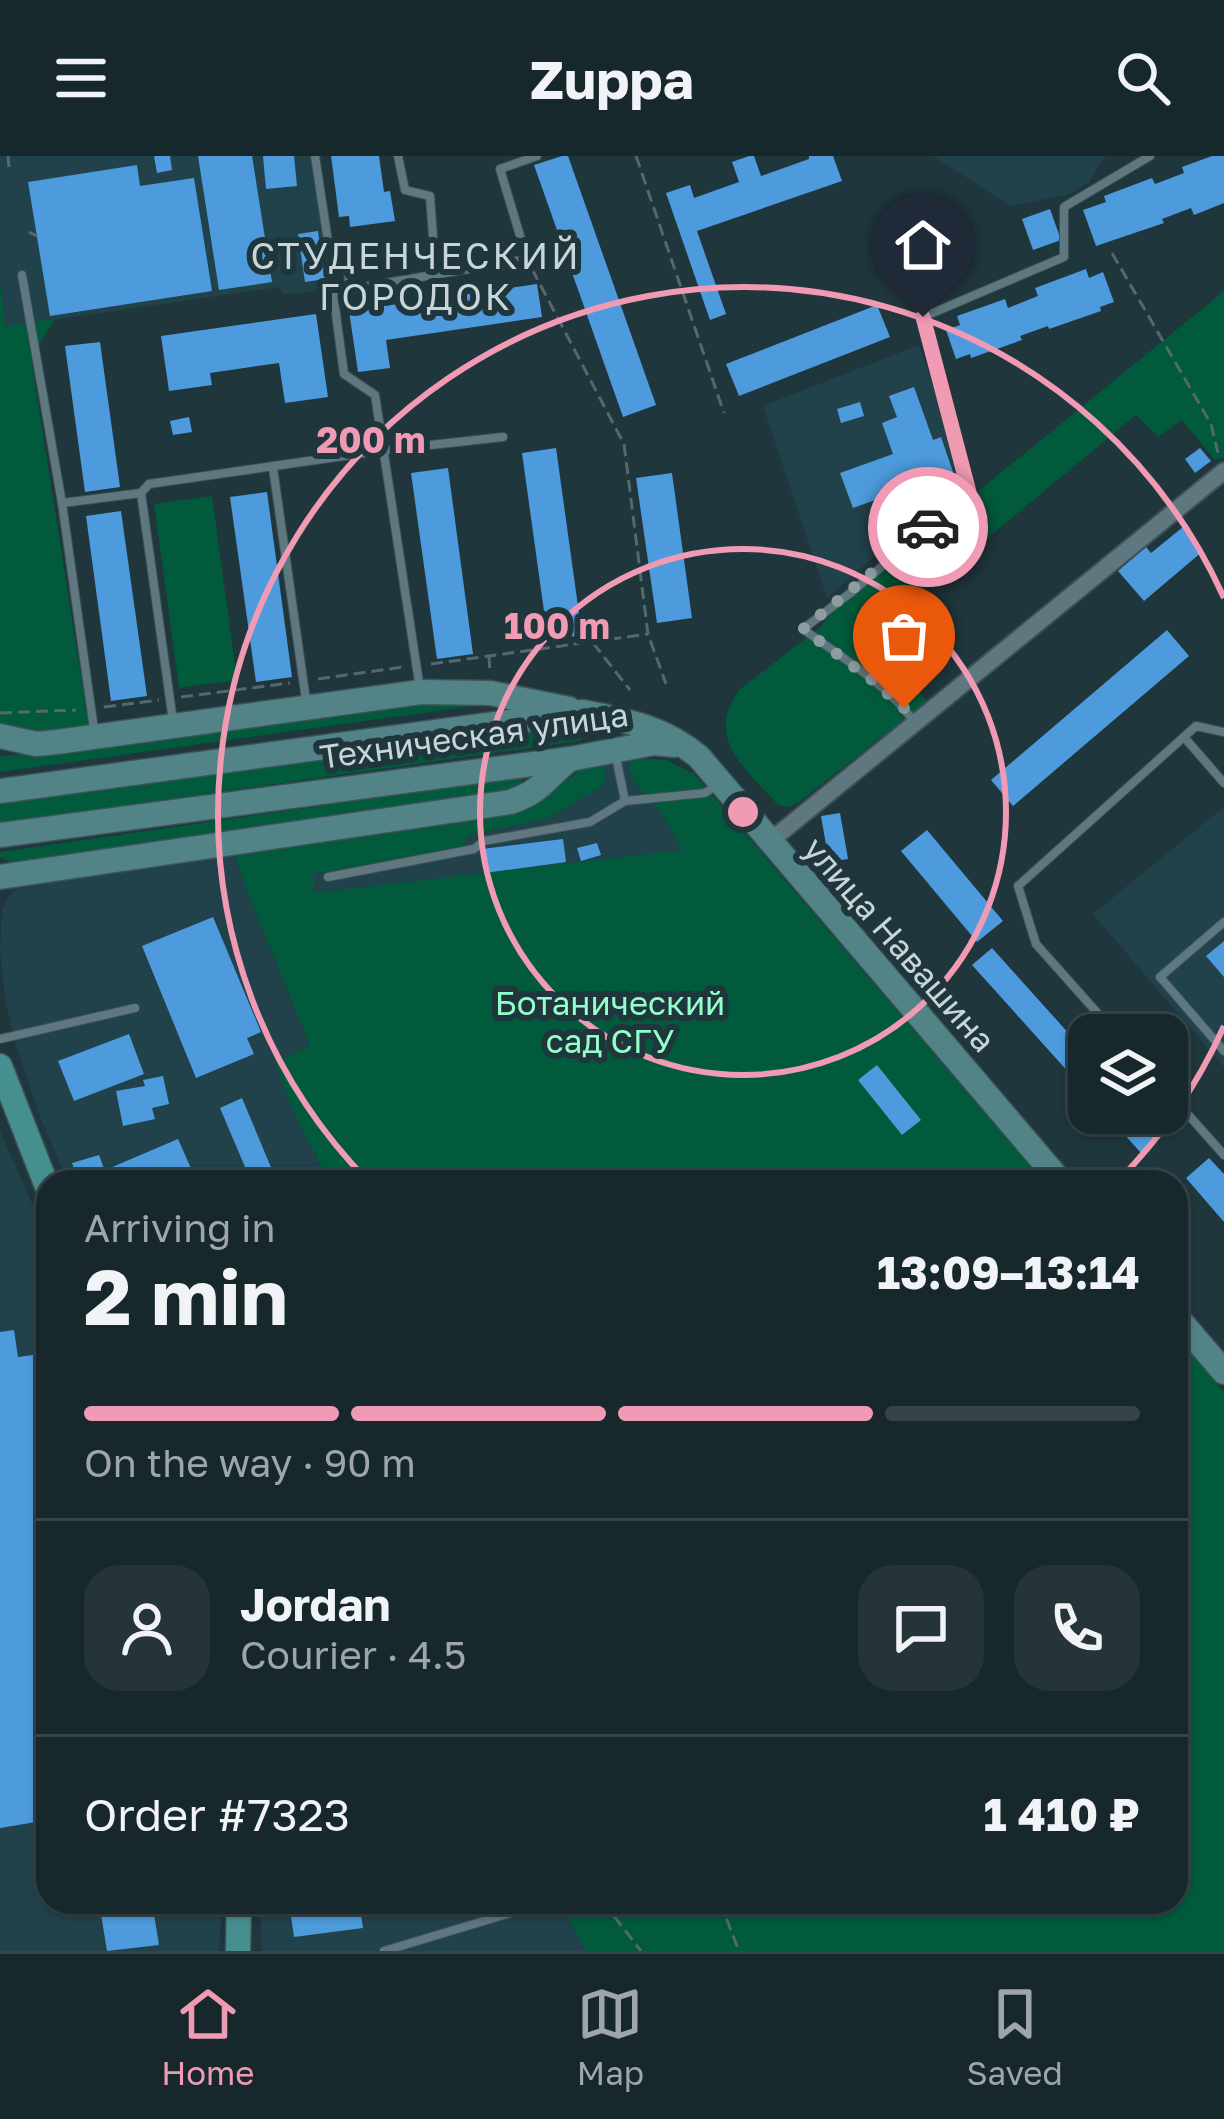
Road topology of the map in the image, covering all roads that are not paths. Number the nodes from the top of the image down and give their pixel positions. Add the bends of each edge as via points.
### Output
1 (315, 156) edge
2 (398, 156) edge
3 (537, 156) edge
4 (1150, 156) edge
5 (348, 265) junction
6 (22, 274) dead end
7 (350, 289) junction
8 (502, 436) dead end
9 (385, 450) junction
10 (274, 468) junction
11 (1221, 480) edge
12 (142, 493) junction
13 (62, 503) junction
14 (421, 692) junction
15 (307, 708) junction
16 (587, 713) junction
17 (915, 722) junction
18 (174, 726) junction
19 (1224, 731) edge
20 (0, 736) edge
21 (96, 737) junction
22 (1184, 737) junction
23 (689, 748) junction
24 (615, 749) junction
25 (580, 757) junction
26 (721, 782) junction
27 (1224, 783) edge
28 (0, 791) edge
29 (625, 801) junction
30 (0, 835) edge
31 (769, 842) junction
32 (328, 877) dead end
33 (0, 878) edge
34 (1224, 922) edge
35 (135, 1008) dead end
36 (1098, 1014) edge
37 (0, 1039) edge
38 (1224, 1051) edge
39 (0, 1066) edge
40 (1188, 1115) edge
41 (1224, 1155) edge
42 (41, 1170) edge
43 (1050, 1170) edge
44 (1188, 1330) edge
45 (1224, 1372) edge
46 (239, 1914) edge
47 (507, 1914) edge
48 (238, 1951) edge
49 (384, 1951) edge

1 - 5 lane via 329,248
2 - 5 lane via 405,190 430,196 434,250
3 - 7 lane via 500,169 527,259
4 - 17 lane via 1064,207 1064,257 923,317 969,492 803,629
5 - 7 lane
6 - 13 lane
7 - 9 lane via 333,292 344,374 375,395
8 - 9 lane
9 - 10 lane
9 - 14 lane
10 - 12 lane via 149,484
10 - 15 lane
11 - 17 street
12 - 13 lane
12 - 18 lane
13 - 21 lane
14 - 15 main road
14 - 16 main road via 490,694
15 - 18 main road
16 - 23 main road, Техническая улица via 649,726
16 - 25 street via 605,723 608,735 602,748
16 - 28 main road, Техническая улица
17 - 31 street
18 - 21 main road
19 - 22 lane via 1196,726
20 - 21 main road via 36,744
22 - 27 lane
22 - 36 lane via 1018,886 1036,944
23 - 24 main road, Техническая улица
23 - 26 main road, улица Навашина
24 - 25 main road, Техническая улица
24 - 29 lane
25 - 30 main road, Техническая улица
25 - 33 main road via 536,793 510,802
26 - 29 lane via 705,793
26 - 31 main road, улица Навашина
29 - 32 lane via 590,822
31 - 43 main road, улица Навашина
34 - 38 lane via 1160,977
35 - 37 lane
39 - 42 main road
40 - 41 lane
44 - 45 main road
46 - 48 main road
47 - 49 lane

